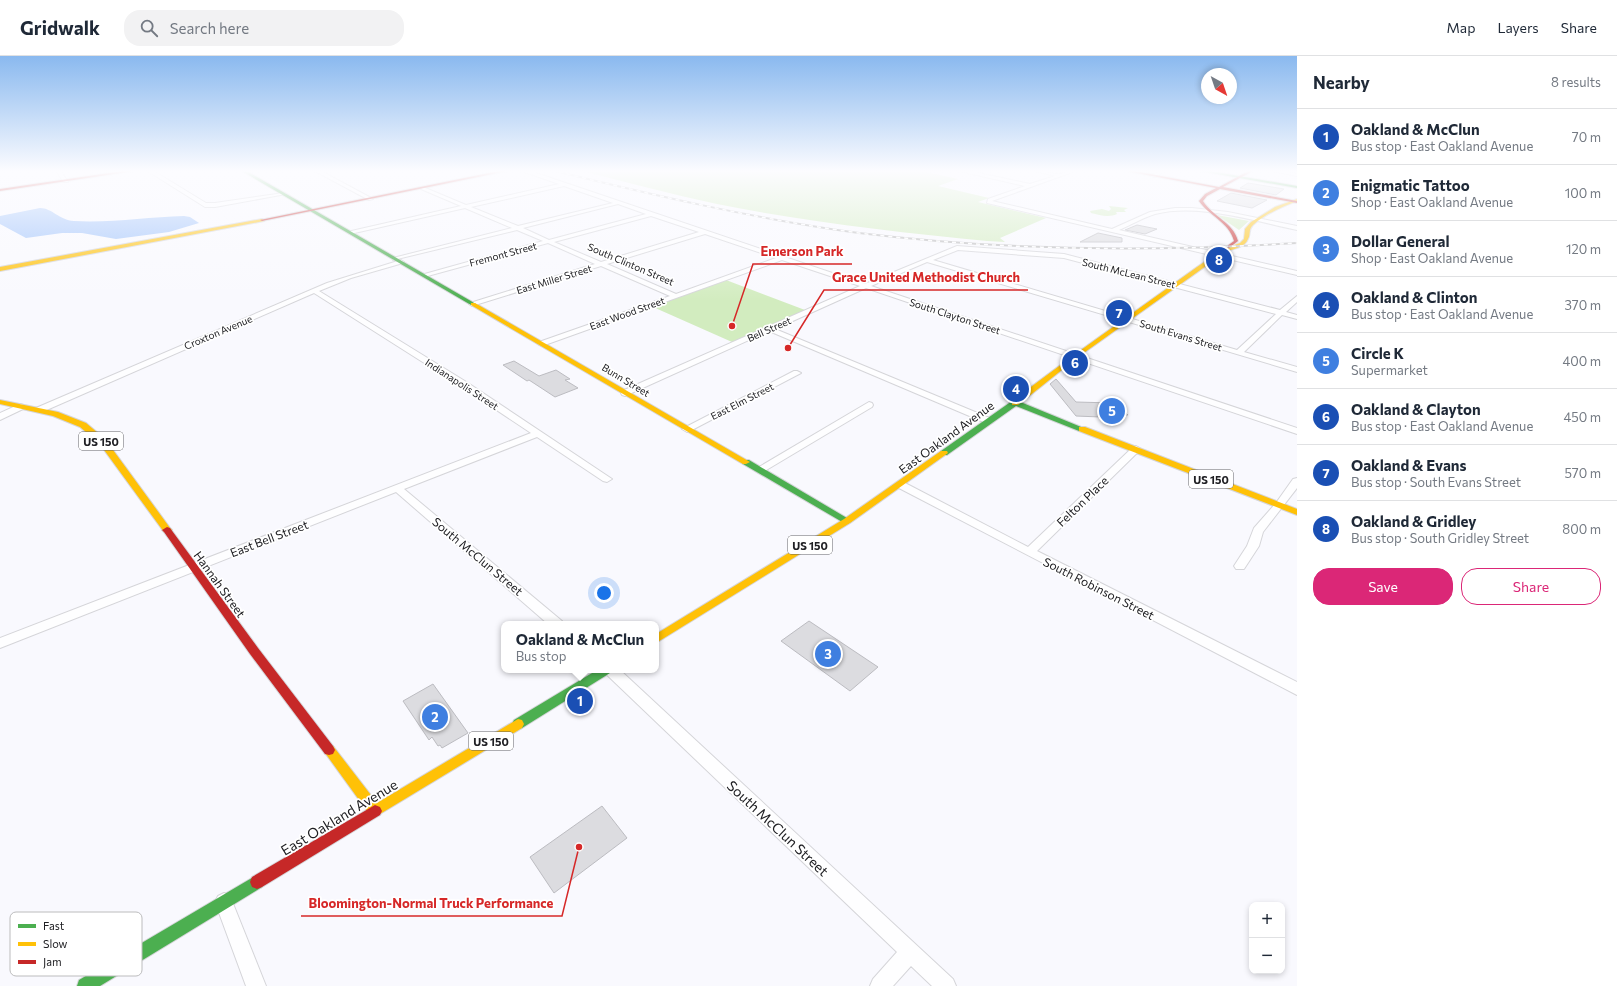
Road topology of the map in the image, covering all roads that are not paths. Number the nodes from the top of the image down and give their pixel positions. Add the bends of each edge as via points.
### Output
1 (299, 213) edge
2 (316, 213) edge
3 (433, 213) edge
4 (483, 213) edge
5 (576, 213) edge
6 (1037, 213) edge
7 (1155, 213) edge
8 (1210, 213) edge
9 (1220, 213) edge
10 (1267, 213) edge
11 (651, 214) joint
12 (1256, 220) junction
13 (518, 228) junction
14 (1297, 228) edge
15 (1112, 231) junction
16 (350, 232) junction
17 (704, 232) junction
18 (549, 241) junction
19 (957, 248) joint
20 (1221, 253) junction
21 (781, 258) junction
22 (926, 260) junction
23 (398, 261) junction
24 (602, 264) junction
25 (0, 269) edge
26 (1297, 274) edge
27 (424, 275) junction
28 (1175, 285) junction
29 (866, 286) junction
30 (315, 291) junction
31 (676, 296) junction
32 (1297, 298) edge
33 (472, 304) junction
34 (1281, 312) junction
35 (1297, 317) edge
36 (1127, 319) junction
37 (770, 329) junction
38 (542, 344) junction
39 (1238, 352) junction
40 (1076, 356) junction
41 (1297, 370) edge
42 (797, 373) dead end
43 (625, 393) junction
44 (0, 402) edge
45 (1015, 403) junction
46 (869, 404) dead end
47 (20, 407) junction
48 (39, 410) junction
49 (0, 417) edge
50 (1050, 417) junction
51 (991, 420) junction
52 (687, 429) junction
53 (1297, 431) edge
54 (538, 433) junction
55 (1136, 449) junction
56 (759, 470) junction
57 (607, 479) dead end
58 (1297, 480) edge
59 (901, 485) junction
60 (398, 488) junction
61 (1280, 505) junction
62 (1297, 512) edge
63 (847, 521) junction
64 (1029, 552) junction
65 (1240, 566) dead end
66 (194, 568) junction
67 (553, 621) edge
68 (659, 637) edge
69 (0, 642) edge
70 (601, 673) edge
71 (614, 673) edge
72 (1297, 689) edge
73 (375, 811) junction
74 (224, 902) junction
75 (142, 952) edge
76 (910, 952) junction
77 (102, 976) edge
78 (85, 986) edge
79 (256, 986) edge
80 (880, 986) edge
81 (946, 986) edge

1 - 25 main road
2 - 16 main road, Bunn Street
3 - 16 street
4 - 13 street, South Clinton Street
5 - 13 street, Croxton Avenue
6 - 15 street
7 - 15 street
8 - 20 main road via 1235,234 1236,241
9 - 12 street
10 - 12 main road, East Oakland Avenue
11 - 17 street, South Clayton Street
11 - 18 street, Fremont Street
12 - 14 street
12 - 20 main road, East Oakland Avenue via 1247,230 1245,241
13 - 18 street, South Clinton Street
13 - 23 street, Croxton Avenue
15 - 20 street
16 - 23 main road, Bunn Street
17 - 21 street, South Clayton Street
17 - 24 street, East Miller Street
18 - 24 street, South Clinton Street
18 - 27 street, Fremont Street
19 - 22 street, Bell Street
19 - 28 street, South McLean Street via 1064,256
20 - 26 street
20 - 28 main road, East Oakland Avenue
21 - 29 street, South Clayton Street
21 - 31 street, East Wood Street
22 - 29 street, Bell Street
22 - 36 street, South Evans Street
23 - 27 main road, Bunn Street
23 - 30 street, Croxton Avenue via 343,278
24 - 31 street, South Clinton Street
24 - 33 street, East Miller Street
27 - 33 main road, Bunn Street
28 - 34 street, South McLean Street
28 - 36 main road, East Oakland Avenue
29 - 37 street, Bell Street
29 - 40 street, South Clayton Street
30 - 48 street, Croxton Avenue
30 - 54 street, Indianapolis Street
31 - 38 street, East Wood Street
32 - 34 street
33 - 38 main road, Bunn Street
34 - 35 street, South McLean Street
34 - 39 street
36 - 39 street, South Evans Street
36 - 40 main road, East Oakland Avenue
37 - 43 street, Bell Street
37 - 51 street
38 - 43 main road, Bunn Street
39 - 41 street, South Evans Street
40 - 45 main road, East Oakland Avenue
40 - 53 street, South Clayton Street
42 - 52 street, East Elm Street
43 - 52 main road, Bunn Street
44 - 47 main road, US 150
45 - 50 main road, US 150
45 - 51 main road, East Oakland Avenue / US 150
46 - 56 street
47 - 48 main road, Hannah Street / US 150
47 - 49 street
48 - 66 main road, Hannah Street / US 150 via 83,425 102,441
50 - 51 main road via 1017,415
50 - 55 main road, US 150
51 - 59 main road, East Oakland Avenue / US 150
52 - 56 main road, Bunn Street
54 - 57 street, Indianapolis Street
54 - 60 street, East Bell Street
55 - 61 main road, US 150
55 - 64 street, Felton Place
56 - 63 main road, Bunn Street
58 - 61 street
59 - 63 main road, East Oakland Avenue / US 150
59 - 64 street, South Robinson Street
60 - 66 street, East Bell Street
60 - 67 street, South McClun Street
61 - 62 main road, US 150
61 - 65 street via 1258,531 1253,546
63 - 68 main road, East Oakland Avenue / US 150
64 - 72 street, South Robinson Street
66 - 69 street, East Bell Street
66 - 73 main road, Hannah Street / US 150
70 - 73 main road, East Oakland Avenue / US 150
71 - 76 street, South McClun Street
73 - 74 main road, East Oakland Avenue
74 - 75 main road, East Oakland Avenue
74 - 79 street
76 - 80 street
76 - 81 street, South McClun Street
77 - 78 main road, East Oakland Avenue

